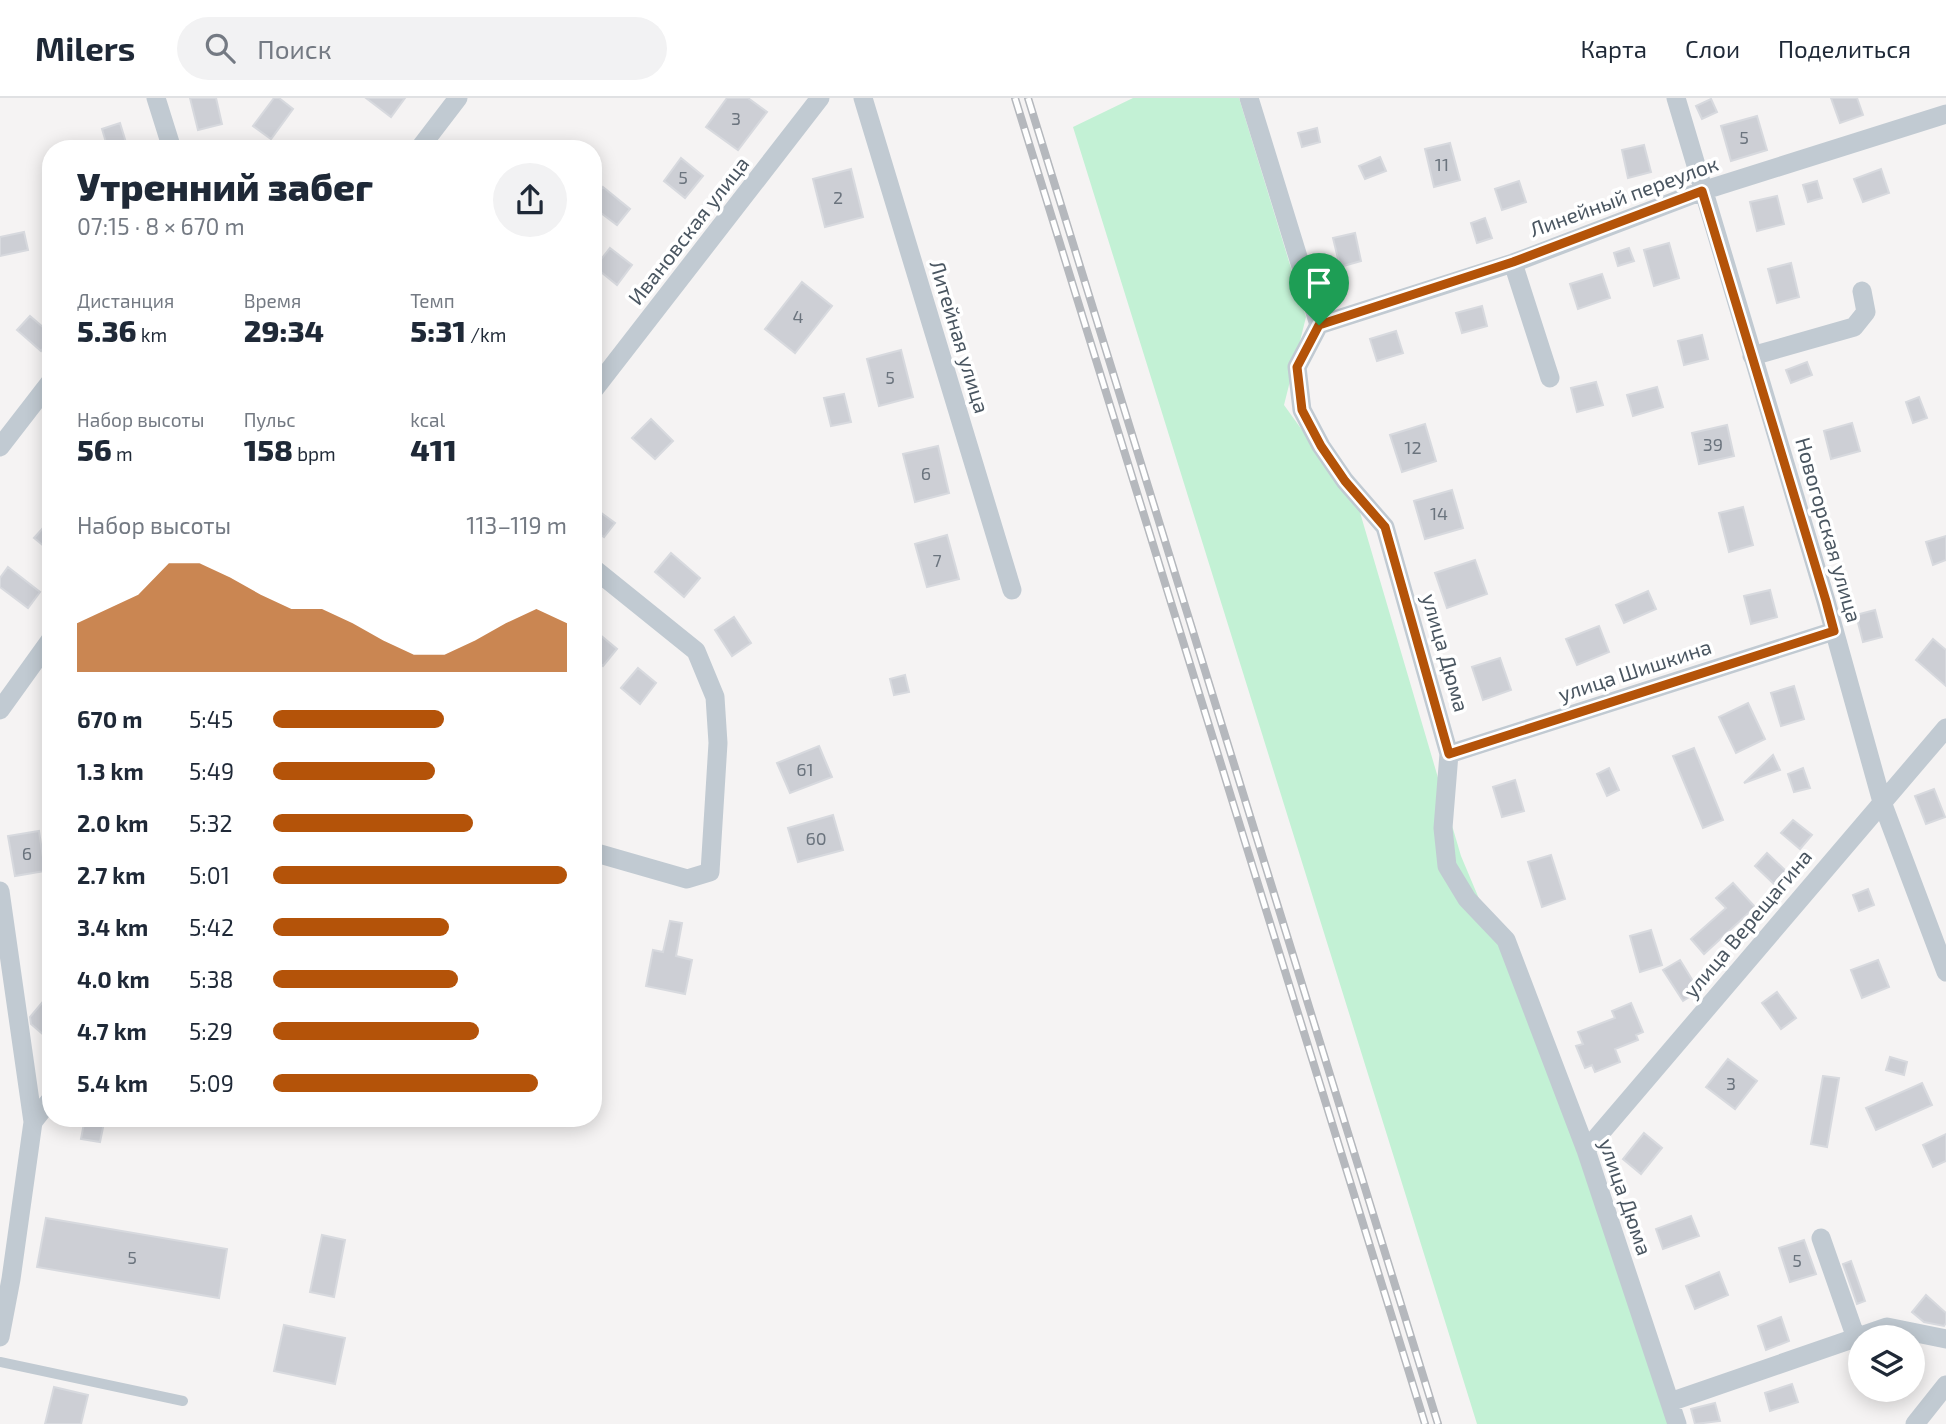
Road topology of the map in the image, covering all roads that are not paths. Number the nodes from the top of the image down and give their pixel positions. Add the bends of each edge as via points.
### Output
1 (156, 98) edge
2 (458, 98) edge
3 (820, 98) edge
4 (863, 98) edge
5 (1249, 98) edge
6 (1676, 98) edge
7 (1946, 114) edge
8 (169, 140) edge
9 (426, 140) edge
10 (1702, 191) junction
11 (1513, 262) junction
12 (1863, 291) dead end
13 (1319, 325) junction
14 (1752, 356) junction
15 (1550, 378) dead end
16 (602, 379) edge
17 (42, 393) edge
18 (0, 447) edge
19 (602, 575) edge
20 (1012, 590) dead end
21 (1834, 631) junction
22 (42, 652) edge
23 (0, 710) edge
24 (1946, 728) edge
25 (1449, 754) junction
26 (1882, 802) junction
27 (602, 855) edge
28 (0, 891) edge
29 (1946, 972) edge
30 (42, 1110) edge
31 (33, 1122) junction
32 (1586, 1150) junction
33 (1821, 1238) dead end
34 (6, 1282) edge
35 (1851, 1325) edge
36 (1925, 1335) edge
37 (0, 1337) edge
38 (1946, 1339) edge
39 (1848, 1341) edge
40 (0, 1362) edge
41 (1946, 1385) edge
42 (183, 1401) dead end
43 (1670, 1402) junction
44 (1677, 1424) edge
45 (1915, 1424) edge

1 - 8 street
2 - 9 street
3 - 16 street, Ивановская улица
4 - 20 street, Литейная улица
5 - 13 street
6 - 10 street, Новогорская улица
7 - 10 street, Линейный переулок
10 - 11 street, Линейный переулок
10 - 14 street, Новогорская улица
11 - 13 street, Линейный переулок
11 - 15 street
12 - 14 street via 1866,312 1854,327
13 - 25 street, улица Дюма via 1297,367 1302,410 1345,481 1385,527
14 - 21 street, Новогорская улица
17 - 18 street
19 - 27 street via 696,650 715,697 718,743 710,872 687,879
21 - 25 street, улица Шишкина
21 - 26 street, Новогорская улица
22 - 23 street
24 - 26 street, улица Верещагина
25 - 32 street, улица Дюма via 1443,828 1447,866 1468,899 1506,940
26 - 29 street, Новогорская улица
26 - 32 street, улица Верещагина
28 - 31 street
30 - 31 street
31 - 34 street
32 - 43 street, улица Дюма
33 - 35 street
34 - 37 street
36 - 38 street
39 - 43 street
40 - 42 lane
41 - 45 street
43 - 44 street, улица Дюма

